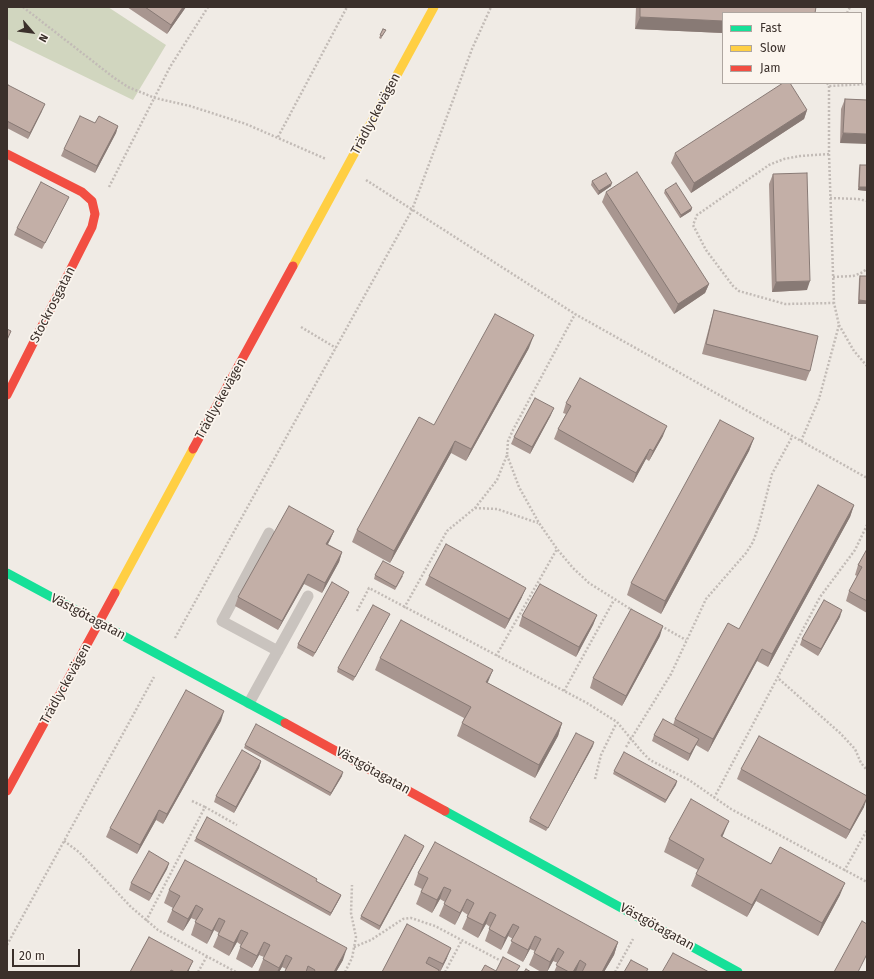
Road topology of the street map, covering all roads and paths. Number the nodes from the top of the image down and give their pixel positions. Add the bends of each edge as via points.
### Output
1 (23, 7) edge
2 (208, 7) edge
3 (347, 7) edge
4 (434, 7) edge
5 (491, 7) edge
6 (828, 84) edge
7 (867, 84) edge
8 (155, 98) junction
9 (278, 137) junction
10 (7, 154) edge
11 (828, 154) junction
12 (331, 161) dead end
13 (362, 177) dead end
14 (830, 198) junction
15 (867, 201) edge
16 (412, 210) junction
17 (95, 214) junction
18 (867, 269) edge
19 (833, 277) junction
20 (834, 303) junction
21 (575, 314) junction
22 (839, 325) junction
23 (301, 327) dead end
24 (336, 348) junction
25 (867, 366) edge
26 (8, 391) edge
27 (792, 437) junction
28 (801, 441) junction
29 (507, 455) junction
30 (867, 478) edge
31 (476, 508) junction
32 (539, 523) junction
33 (867, 525) edge
34 (269, 534) dead end
35 (557, 549) junction
36 (7, 573) edge
37 (308, 596) dead end
38 (614, 600) junction
39 (404, 608) junction
40 (357, 610) dead end
41 (634, 611) edge
42 (99, 623) junction
43 (660, 626) edge
44 (686, 640) junction
45 (278, 651) junction
46 (496, 656) junction
47 (164, 658) junction
48 (779, 679) junction
49 (564, 691) junction
50 (249, 703) junction
51 (616, 724) dead end
52 (631, 739) junction
53 (626, 747) dead end
54 (867, 770) edge
55 (595, 779) dead end
56 (7, 791) edge
57 (714, 798) junction
58 (192, 801) dead end
59 (204, 808) junction
60 (237, 824) dead end
61 (867, 830) edge
62 (64, 841) junction
63 (844, 871) junction
64 (867, 882) edge
65 (352, 885) dead end
66 (643, 920) junction
67 (146, 921) junction
68 (462, 940) junction
69 (7, 945) edge
70 (354, 947) junction
71 (207, 956) junction
72 (508, 965) edge
73 (198, 972) edge
74 (236, 972) edge
75 (345, 972) edge
76 (445, 972) edge
77 (615, 972) edge
78 (738, 972) edge

1 - 8 path via 113,77 128,87
2 - 8 path via 170,66
3 - 9 path
4 - 42 street, Trädlyckevägen
5 - 16 path via 469,55
6 - 7 path
6 - 11 path
8 - 9 path via 190,106
8 - 17 path
9 - 12 path
10 - 17 street via 82,192 92,201
11 - 14 path
11 - 20 path via 784,159 769,166 697,215 693,224 706,250 740,291 785,304
13 - 16 path
14 - 15 path
14 - 19 path
16 - 21 path
16 - 24 path
17 - 26 street, Stockrosgatan via 92,227
18 - 19 path via 862,274
19 - 20 path
20 - 22 path
21 - 27 path
21 - 29 path via 513,430 508,441
22 - 25 path via 854,351
22 - 28 path via 819,399
23 - 24 path
24 - 47 path
27 - 28 path
27 - 44 path via 772,474 753,542 706,599
28 - 30 path
29 - 31 path via 497,480
29 - 32 path via 519,487
31 - 32 path via 496,509
31 - 39 path via 447,531
32 - 35 path
33 - 48 path via 855,550 820,597
34 - 45 lane via 222,621
35 - 38 path via 589,583
35 - 46 path
36 - 42 street, Västgötagatan
37 - 45 lane
38 - 41 path
38 - 49 path
39 - 40 path via 369,588
39 - 46 path
42 - 47 street, Västgötagatan
42 - 56 street, Trädlyckevägen
43 - 44 path
44 - 52 path via 671,674
45 - 50 lane
46 - 49 path
47 - 50 street, Västgötagatan
47 - 62 path
48 - 54 path via 840,732 855,748 861,764
48 - 57 path
49 - 52 path via 617,722
50 - 66 street, Västgötagatan
51 - 55 path via 601,755
52 - 53 path
52 - 57 path via 650,760 689,780
57 - 63 path
58 - 59 path
59 - 60 path
59 - 67 path
61 - 63 path
62 - 67 path via 79,852
62 - 69 path
63 - 64 path
65 - 70 path via 351,913 356,937
66 - 77 path
66 - 78 street, Västgötagatan
67 - 71 path
68 - 70 path via 435,926 411,918 403,919 371,940
68 - 72 path
68 - 76 path
70 - 75 path
71 - 73 path
71 - 74 path

